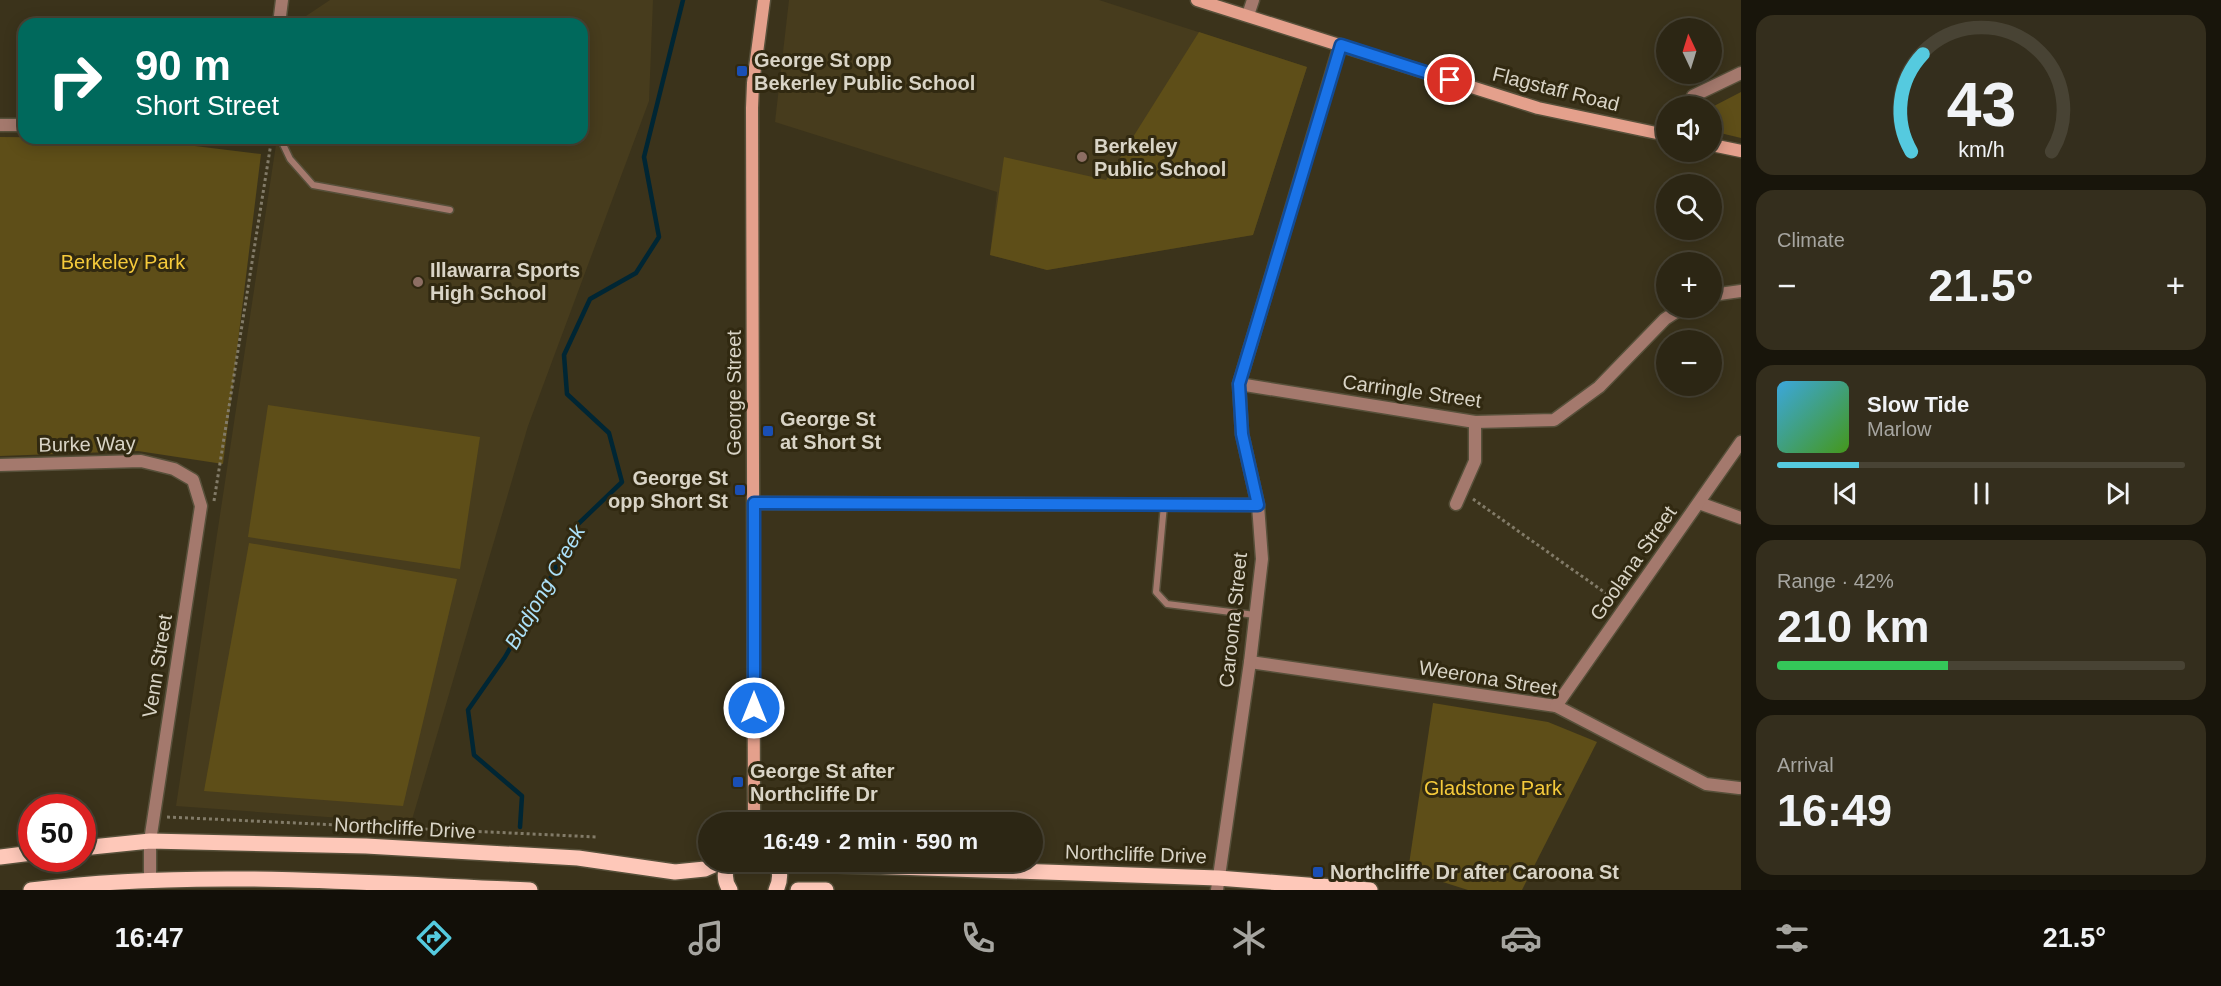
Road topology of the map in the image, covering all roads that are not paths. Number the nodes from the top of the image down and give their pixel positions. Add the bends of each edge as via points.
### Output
1 (282, 0) edge
2 (764, 0) edge
3 (1197, 0) edge
4 (1253, 0) edge
5 (1248, 15) junction
6 (280, 18) edge
7 (1341, 45) junction
8 (1741, 73) edge
9 (1693, 96) dead end
10 (0, 125) edge
11 (18, 125) edge
12 (1656, 133) edge
13 (283, 144) edge
14 (1722, 147) edge
15 (1741, 151) edge
16 (450, 210) dead end
17 (1741, 291) edge
18 (1722, 294) edge
19 (1667, 318) edge
20 (1239, 384) junction
21 (1475, 422) junction
22 (1741, 442) edge
23 (0, 465) edge
24 (174, 469) joint
25 (754, 503) junction
26 (1699, 503) junction
27 (1456, 504) dead end
28 (1164, 505) junction
29 (1258, 505) junction
30 (1741, 518) edge
31 (1256, 615) junction
32 (1251, 662) junction
33 (1556, 706) junction
34 (1739, 788) dead end
35 (754, 812) edge
36 (150, 841) junction
37 (96, 847) edge
38 (18, 855) edge
39 (0, 857) edge
40 (698, 870) edge
41 (725, 872) edge
42 (780, 872) edge
43 (972, 872) edge
44 (150, 880) junction
45 (1218, 884) edge
46 (31, 890) edge
47 (530, 890) edge
48 (730, 890) edge
49 (776, 890) edge
50 (798, 890) edge
51 (826, 890) edge
52 (1370, 890) edge

1 - 6 street
2 - 25 main road, George Street via 752,108
3 - 5 main road, Flagstaff Road
4 - 5 street
5 - 7 main road, Flagstaff Road
7 - 12 main road, Flagstaff Road via 1538,108
7 - 20 street, Caroona Street
8 - 9 street
10 - 11 street
13 - 16 lane via 290,159 313,185
14 - 15 main road
17 - 18 street
19 - 21 street, Carringle Street via 1599,387 1554,420
20 - 21 street, Carringle Street
20 - 29 street, Caroona Street via 1242,434
21 - 27 street via 1475,461
22 - 26 street, Goolana Street
23 - 24 street, Burke Way via 141,461
24 - 36 street, Venn Street via 193,480 201,506
25 - 28 street
25 - 35 main road, George Street
26 - 30 street
26 - 33 street, Goolana Street
28 - 29 street
28 - 31 lane via 1156,592 1167,604
29 - 31 street, Caroona Street via 1262,559
31 - 32 street, Caroona Street
32 - 33 street, Weerona Street
32 - 45 street, Caroona Street
33 - 34 street, Weerona Street via 1706,784
36 - 37 main road, Northcliffe Drive
36 - 40 main road, Northcliffe Drive via 366,846 578,858 675,872
36 - 44 street, Venn Street
38 - 39 main road
41 - 48 main road
42 - 49 main road
43 - 45 main road, Northcliffe Drive
44 - 46 main road
44 - 47 main road via 306,881
45 - 52 main road, Northcliffe Drive
50 - 51 main road

